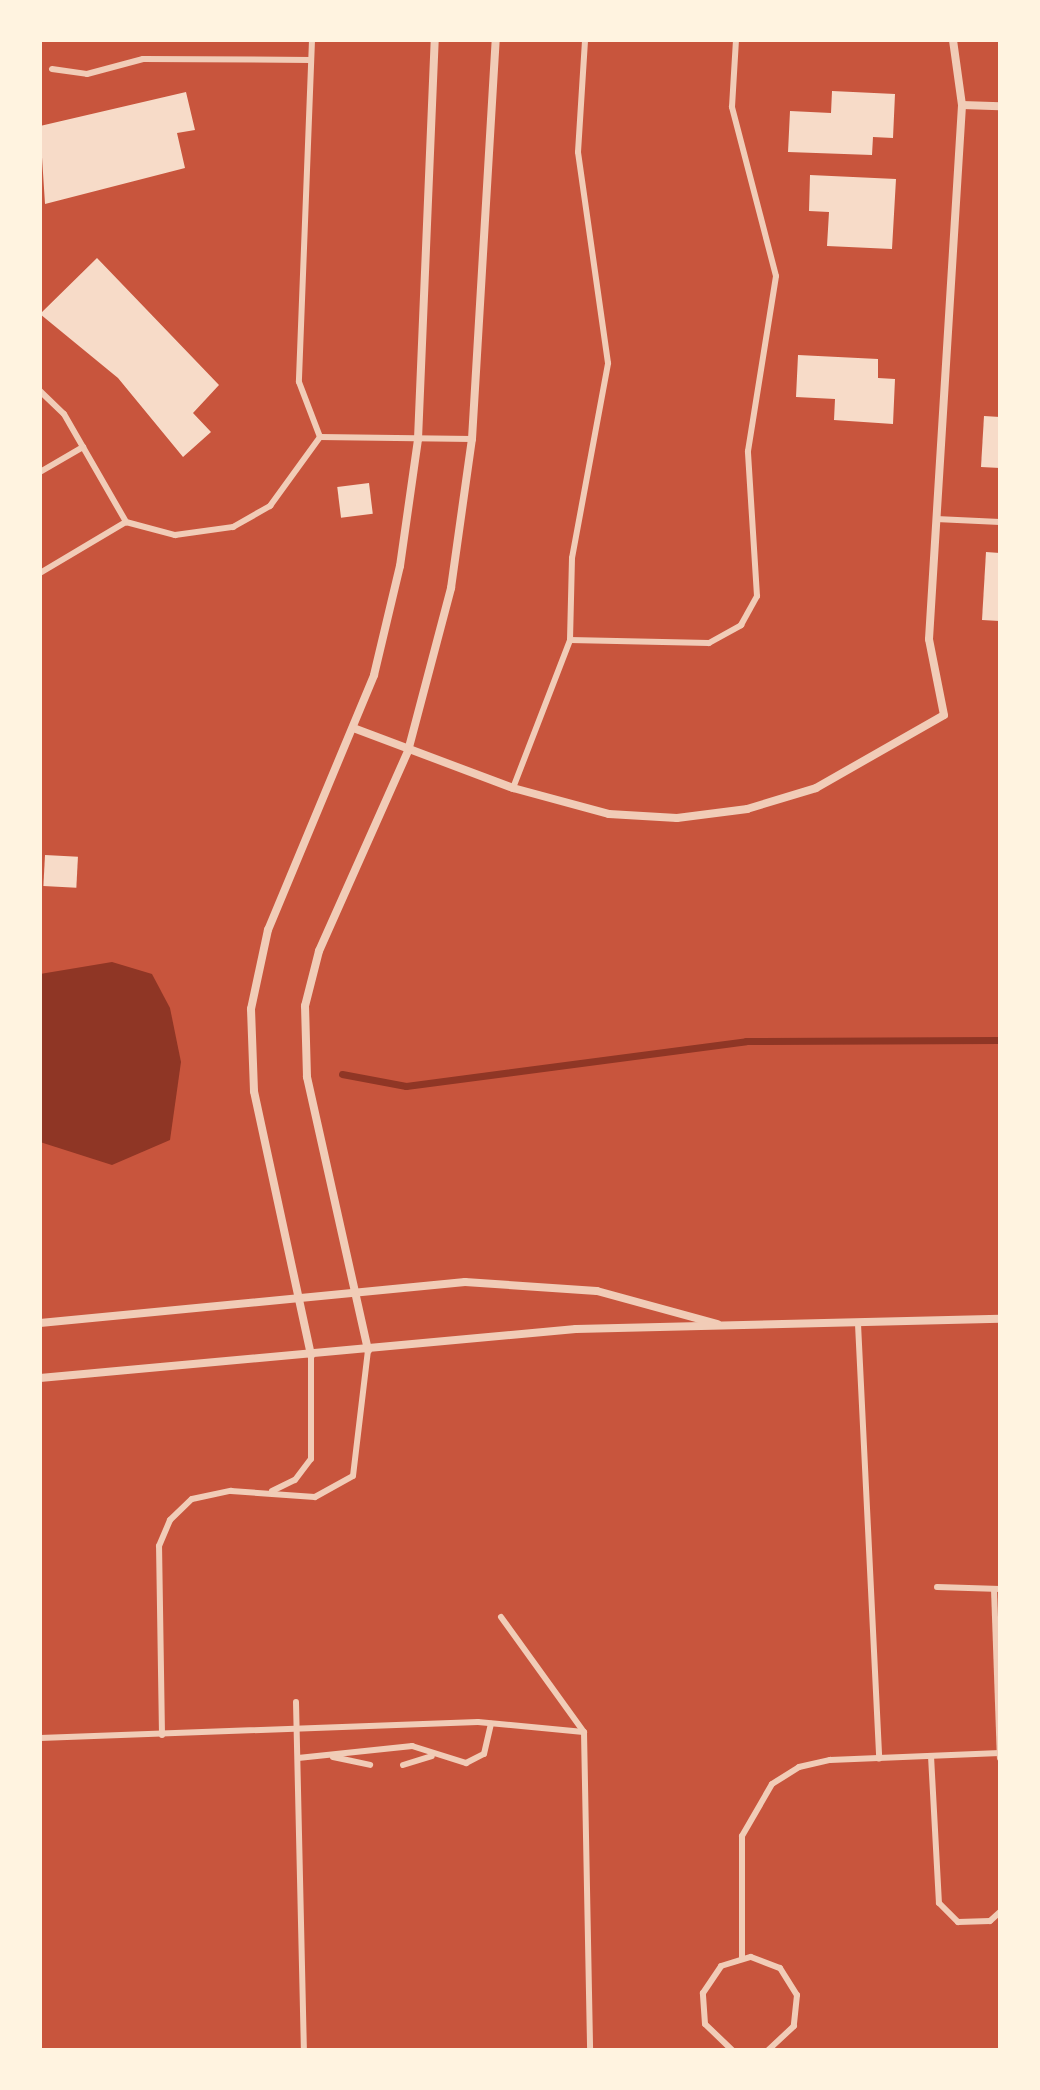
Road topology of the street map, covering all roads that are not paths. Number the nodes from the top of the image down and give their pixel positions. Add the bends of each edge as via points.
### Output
1 (312, 40) edge
2 (435, 40) edge
3 (496, 40) edge
4 (585, 40) edge
5 (736, 40) edge
6 (953, 40) edge
7 (311, 60) junction
8 (52, 69) dead end
9 (962, 105) junction
10 (1000, 106) edge
11 (40, 391) edge
12 (320, 437) junction
13 (418, 439) junction
14 (472, 439) junction
15 (83, 447) junction
16 (40, 472) edge
17 (936, 519) junction
18 (126, 522) junction
19 (1000, 522) edge
20 (40, 573) edge
21 (570, 640) junction
22 (356, 729) junction
23 (408, 751) junction
24 (513, 788) junction
25 (355, 1292) junction
26 (298, 1295) junction
27 (1000, 1319) edge
28 (40, 1323) edge
29 (858, 1324) junction
30 (730, 1327) junction
31 (368, 1350) junction
32 (311, 1355) junction
33 (40, 1378) edge
34 (269, 1492) junction
35 (937, 1587) dead end
36 (997, 1589) edge
37 (501, 1617) dead end
38 (296, 1702) dead end
39 (491, 1724) junction
40 (297, 1732) junction
41 (584, 1732) junction
42 (162, 1735) junction
43 (40, 1738) edge
44 (1000, 1755) edge
45 (432, 1756) junction
46 (931, 1756) junction
47 (333, 1757) junction
48 (298, 1758) junction
49 (879, 1758) junction
50 (370, 1765) dead end
51 (403, 1765) dead end
52 (1000, 1912) edge
53 (742, 1958) junction
54 (304, 2050) edge
55 (590, 2050) edge
56 (732, 2050) edge
57 (768, 2050) edge

1 - 7 lane
2 - 13 street
3 - 14 street
4 - 21 lane via 578,152 608,363 572,558
5 - 21 lane via 732,107 776,276 748,451 757,596 741,625 709,643
6 - 9 street
7 - 8 lane via 143,59 87,74
7 - 12 lane via 299,382
9 - 10 street
9 - 17 street
11 - 15 lane
12 - 13 lane
12 - 18 lane via 270,506 233,527 175,535
13 - 14 lane
13 - 22 street via 388,621
14 - 23 street via 451,588
15 - 16 lane
15 - 18 lane
17 - 19 lane
17 - 24 street via 929,639 944,715 850,773 711,816 609,814
18 - 20 lane
21 - 24 lane
22 - 23 street
22 - 26 street via 268,930 251,1009 254,1091
23 - 24 street
23 - 25 street via 319,951 305,1006 307,1077
25 - 26 street
25 - 30 street via 546,1283
25 - 31 street
26 - 28 street
26 - 32 street
27 - 29 street
29 - 30 street
29 - 49 lane
30 - 31 street via 576,1329
31 - 32 street
31 - 34 lane via 353,1476 315,1497
32 - 33 street
32 - 34 lane via 311,1459 295,1480
34 - 42 lane via 192,1499 170,1520 159,1546
35 - 36 lane
36 - 44 lane
37 - 41 lane
38 - 40 lane
39 - 40 lane
39 - 41 lane
39 - 45 lane via 484,1754 466,1763
40 - 42 lane
40 - 48 lane
41 - 55 lane
42 - 43 lane
44 - 46 lane
45 - 47 lane via 412,1746 352,1747
45 - 51 lane
46 - 49 lane
46 - 52 lane via 939,1903 958,1922 990,1921
47 - 48 lane
47 - 50 lane
48 - 54 lane
49 - 53 lane via 799,1767 750,1811 740,1863
53 - 56 lane via 721,1966 703,1993 705,2024
53 - 57 lane via 780,1968 797,1995 794,2026

